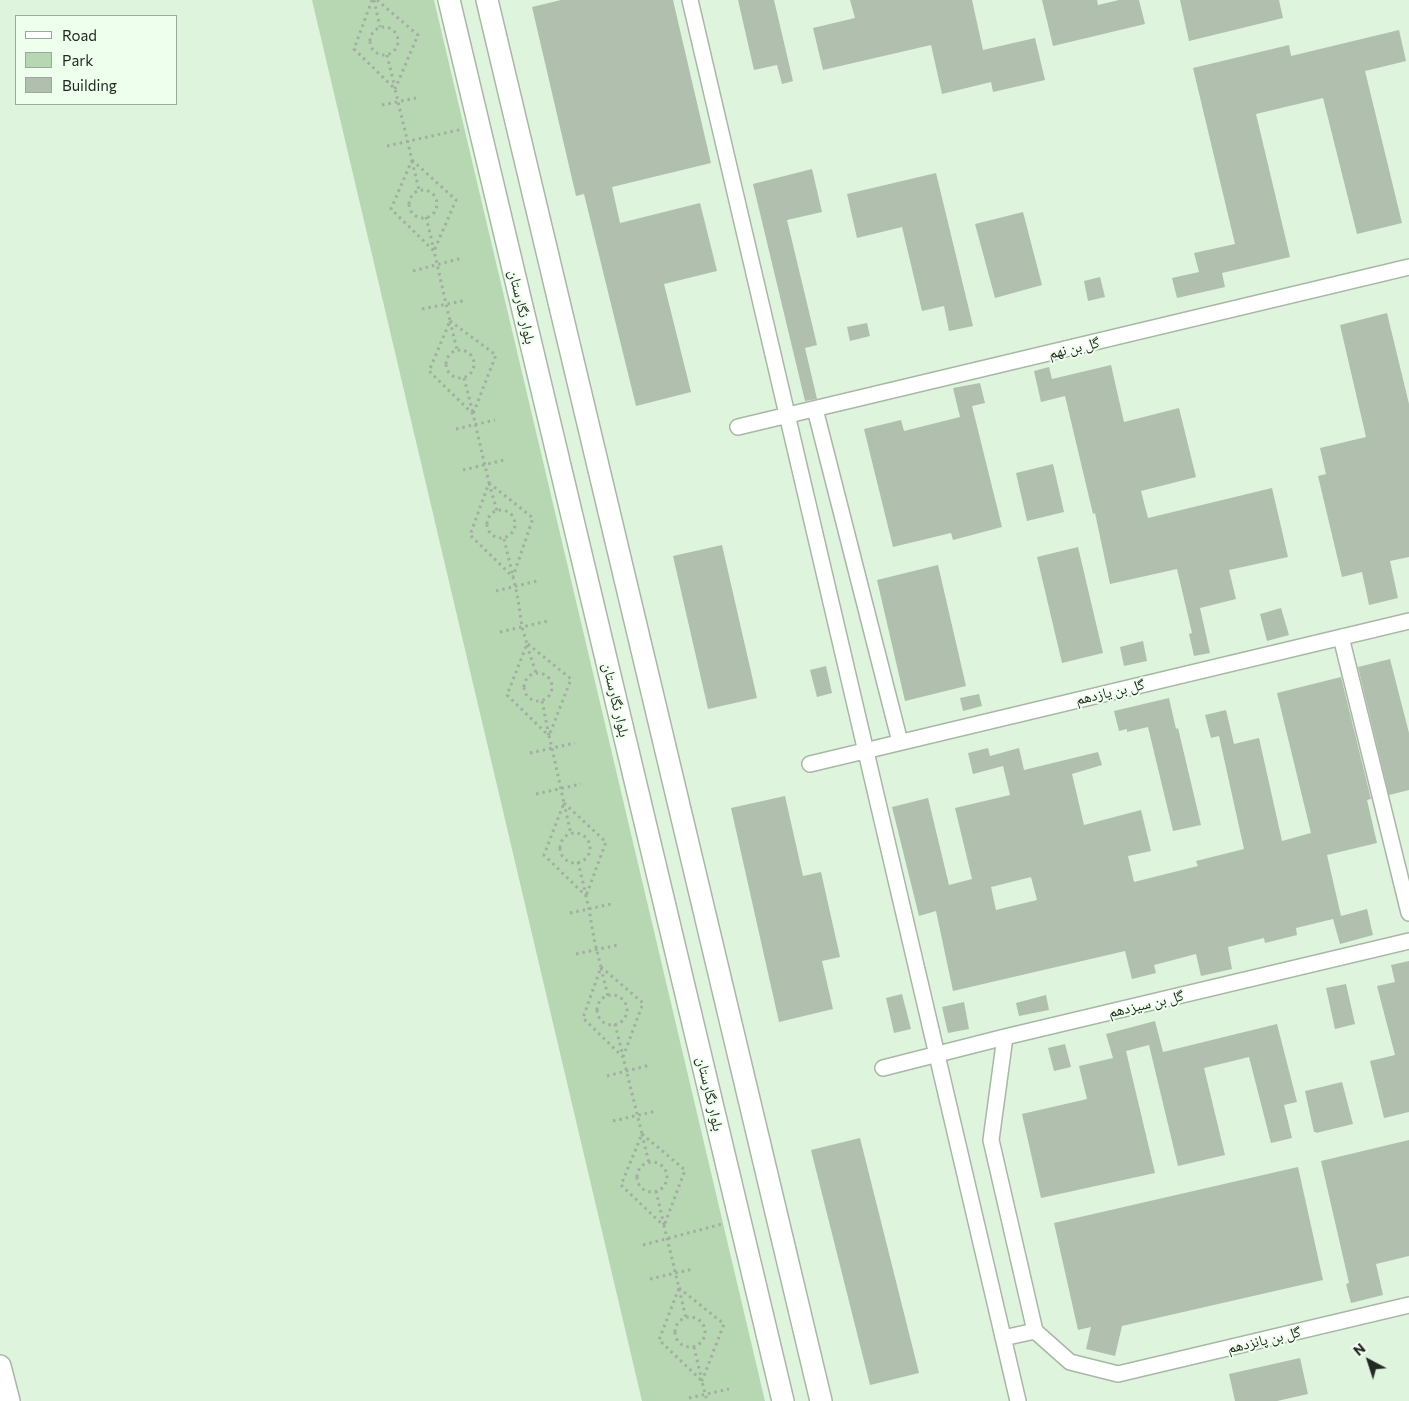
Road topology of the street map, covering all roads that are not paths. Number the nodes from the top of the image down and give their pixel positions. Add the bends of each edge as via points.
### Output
1 (449, 0) edge
2 (487, 0) edge
3 (690, 0) edge
4 (1409, 267) edge
5 (815, 410) junction
6 (787, 416) junction
7 (738, 427) dead end
8 (1409, 621) edge
9 (1341, 637) junction
10 (900, 742) junction
11 (865, 750) junction
12 (810, 764) dead end
13 (1409, 913) edge
14 (1409, 941) edge
15 (1005, 1037) junction
16 (936, 1054) junction
17 (883, 1068) dead end
18 (1409, 1305) edge
19 (1034, 1330) junction
20 (1003, 1338) junction
21 (0, 1366) edge
22 (9, 1401) edge
23 (782, 1401) edge
24 (821, 1401) edge
25 (1018, 1401) edge

1 - 23 street, بلوار نگارستان
2 - 24 street
3 - 6 street
4 - 5 street, گل بن نهم
5 - 6 street, گل بن نهم
5 - 10 street
6 - 7 street, گل بن نهم
6 - 11 street
8 - 9 street, گل بن یازدهم
9 - 10 street, گل بن یازدهم
9 - 13 street
10 - 11 street, گل بن یازدهم
11 - 12 street, گل بن یازدهم
11 - 16 street
14 - 15 street, گل بن سیزدهم
15 - 16 street, گل بن سیزدهم
15 - 19 street via 991,1140
16 - 17 street, گل بن سیزدهم
16 - 20 street
18 - 19 street, گل بن پانزدهم via 1118,1374 1070,1362
19 - 20 street
20 - 25 street
21 - 22 street

